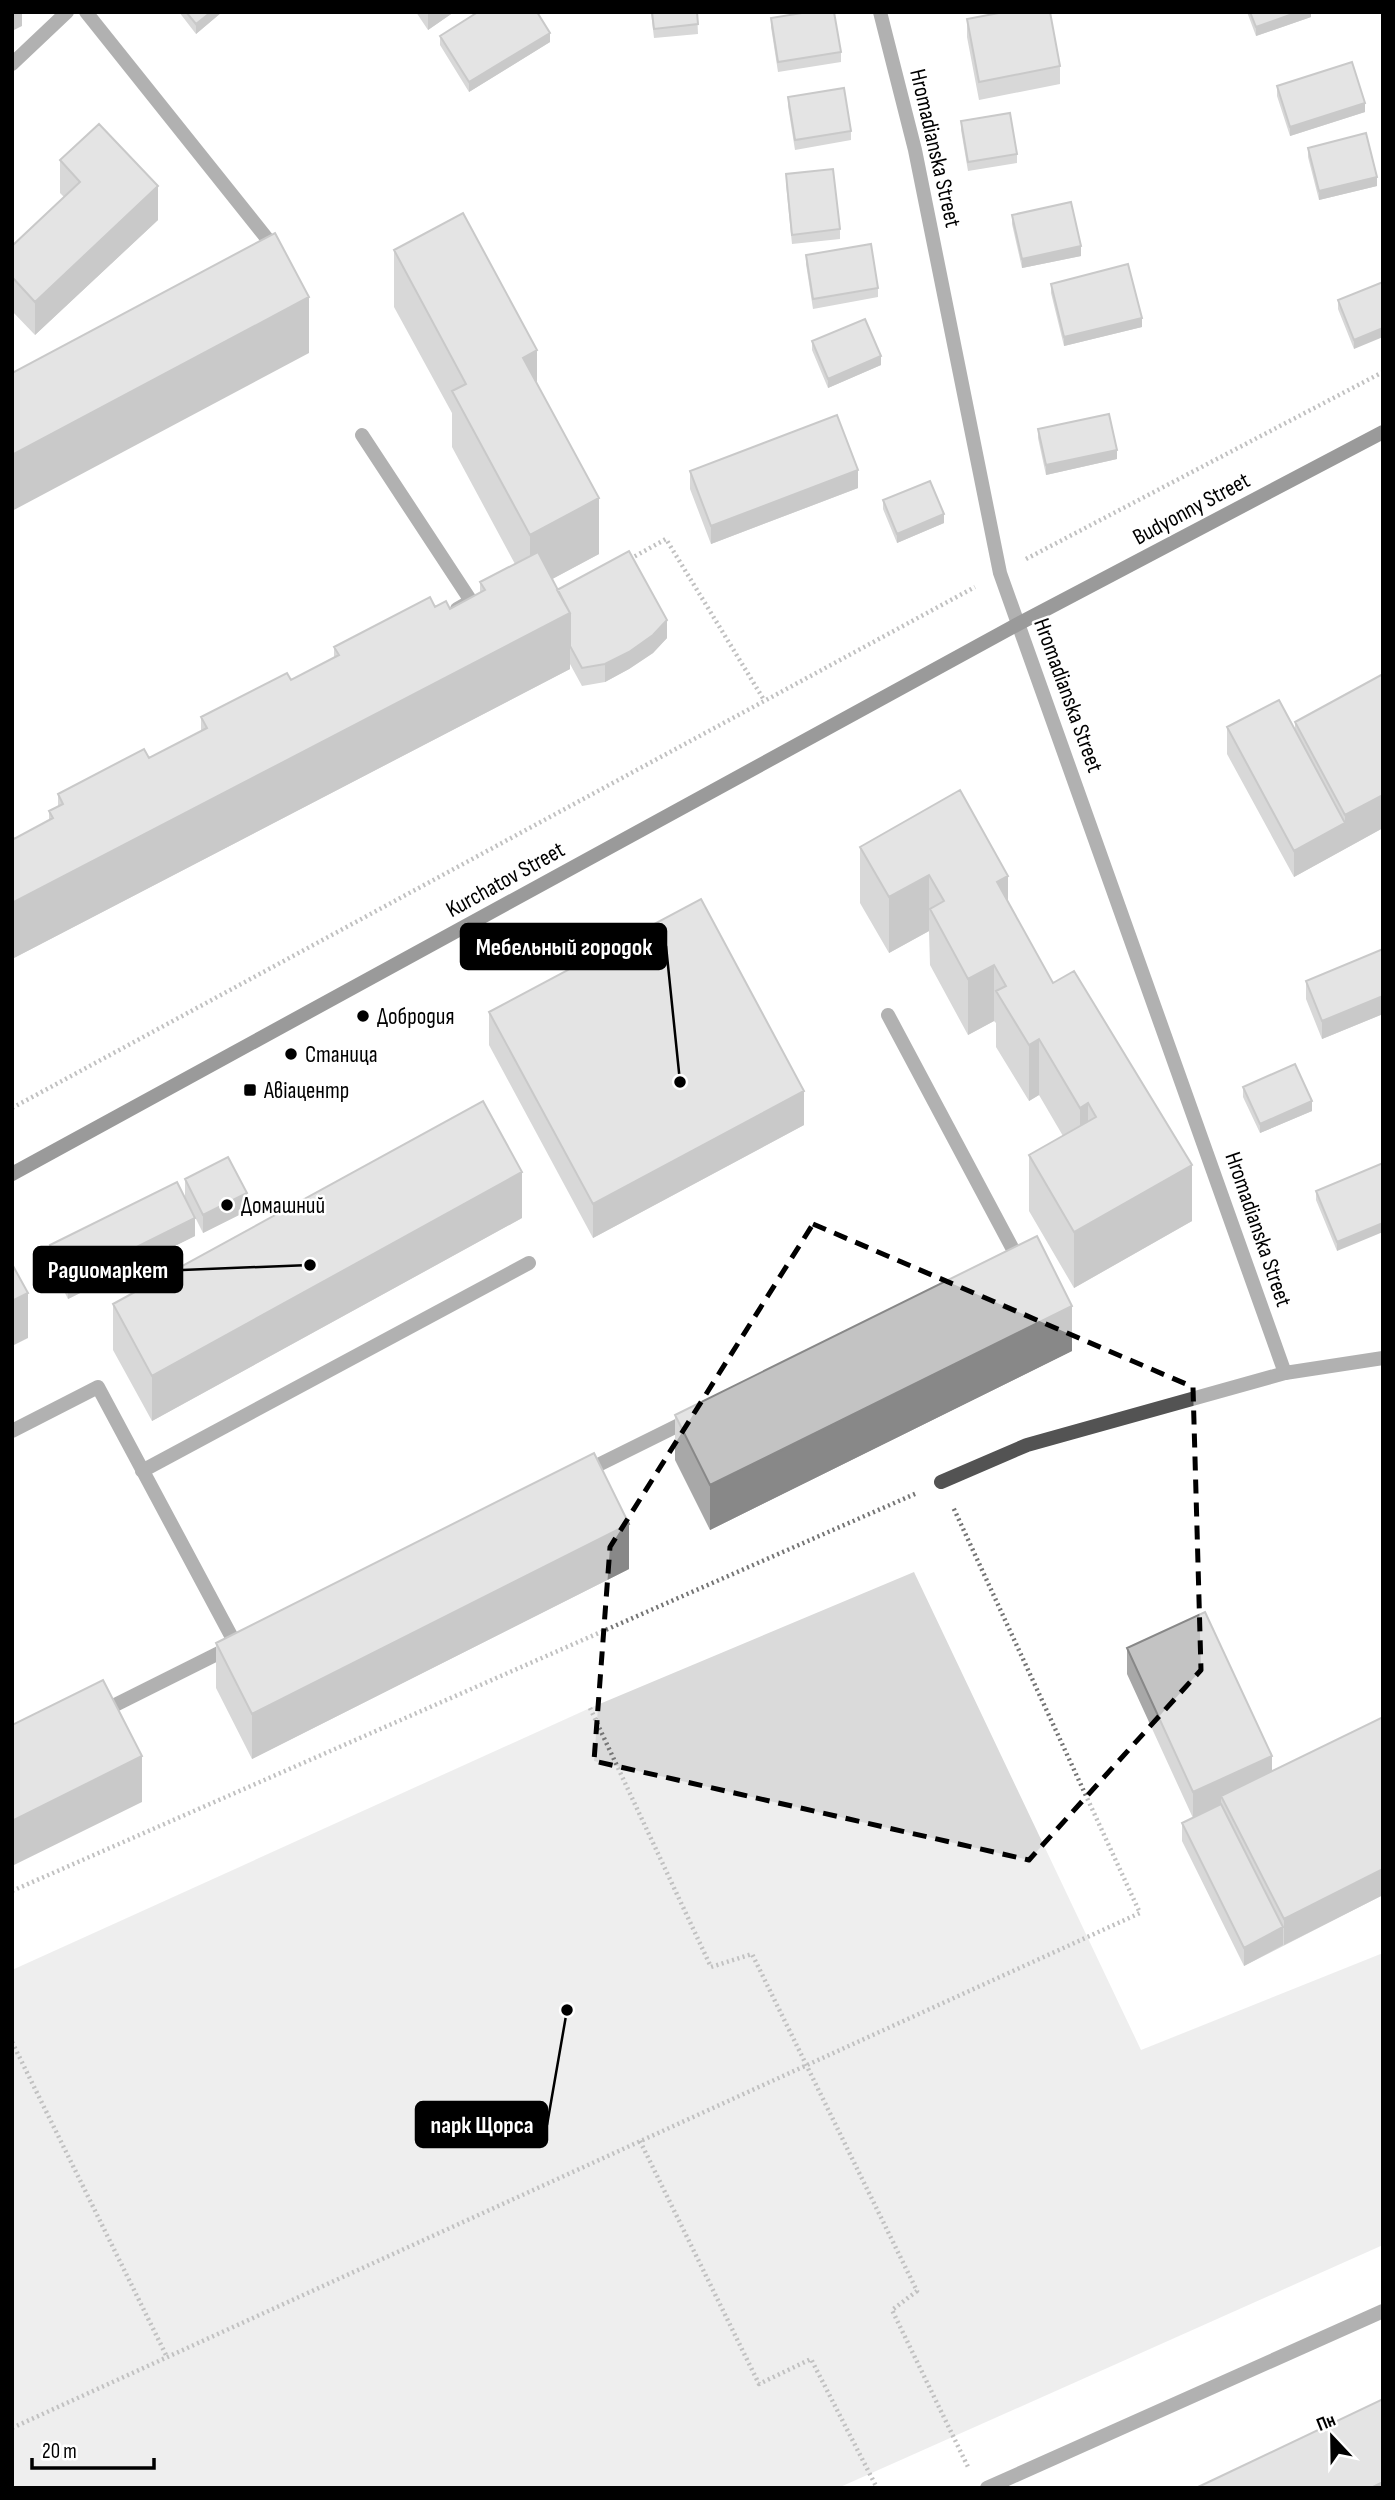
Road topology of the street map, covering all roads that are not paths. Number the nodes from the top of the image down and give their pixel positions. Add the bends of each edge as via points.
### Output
1 (67, 12) edge
2 (86, 12) edge
3 (880, 12) edge
4 (12, 64) edge
5 (278, 252) edge
6 (1383, 432) edge
7 (362, 435) dead end
8 (447, 614) edge
9 (1020, 624) junction
10 (888, 1015) dead end
11 (12, 1174) edge
12 (529, 1263) dead end
13 (993, 1269) edge
14 (1383, 1358) edge
15 (1285, 1373) junction
16 (707, 1411) edge
17 (12, 1431) edge
18 (142, 1471) junction
19 (571, 1479) edge
20 (941, 1482) road end
21 (87, 1720) edge
22 (1383, 2311) edge
23 (987, 2488) edge

1 - 4 street
2 - 5 street
3 - 9 street, Hromadianska Street via 915,150 1000,573
6 - 9 main road, Budyonny Street
7 - 8 street via 471,601
9 - 11 main road, Kurchatov Street
9 - 15 street, Hromadianska Street
10 - 13 street via 1017,1257
12 - 18 street
14 - 15 street
15 - 20 street via 1027,1445
16 - 19 street
17 - 18 street via 98,1387
18 - 21 street via 242,1642
22 - 23 street

